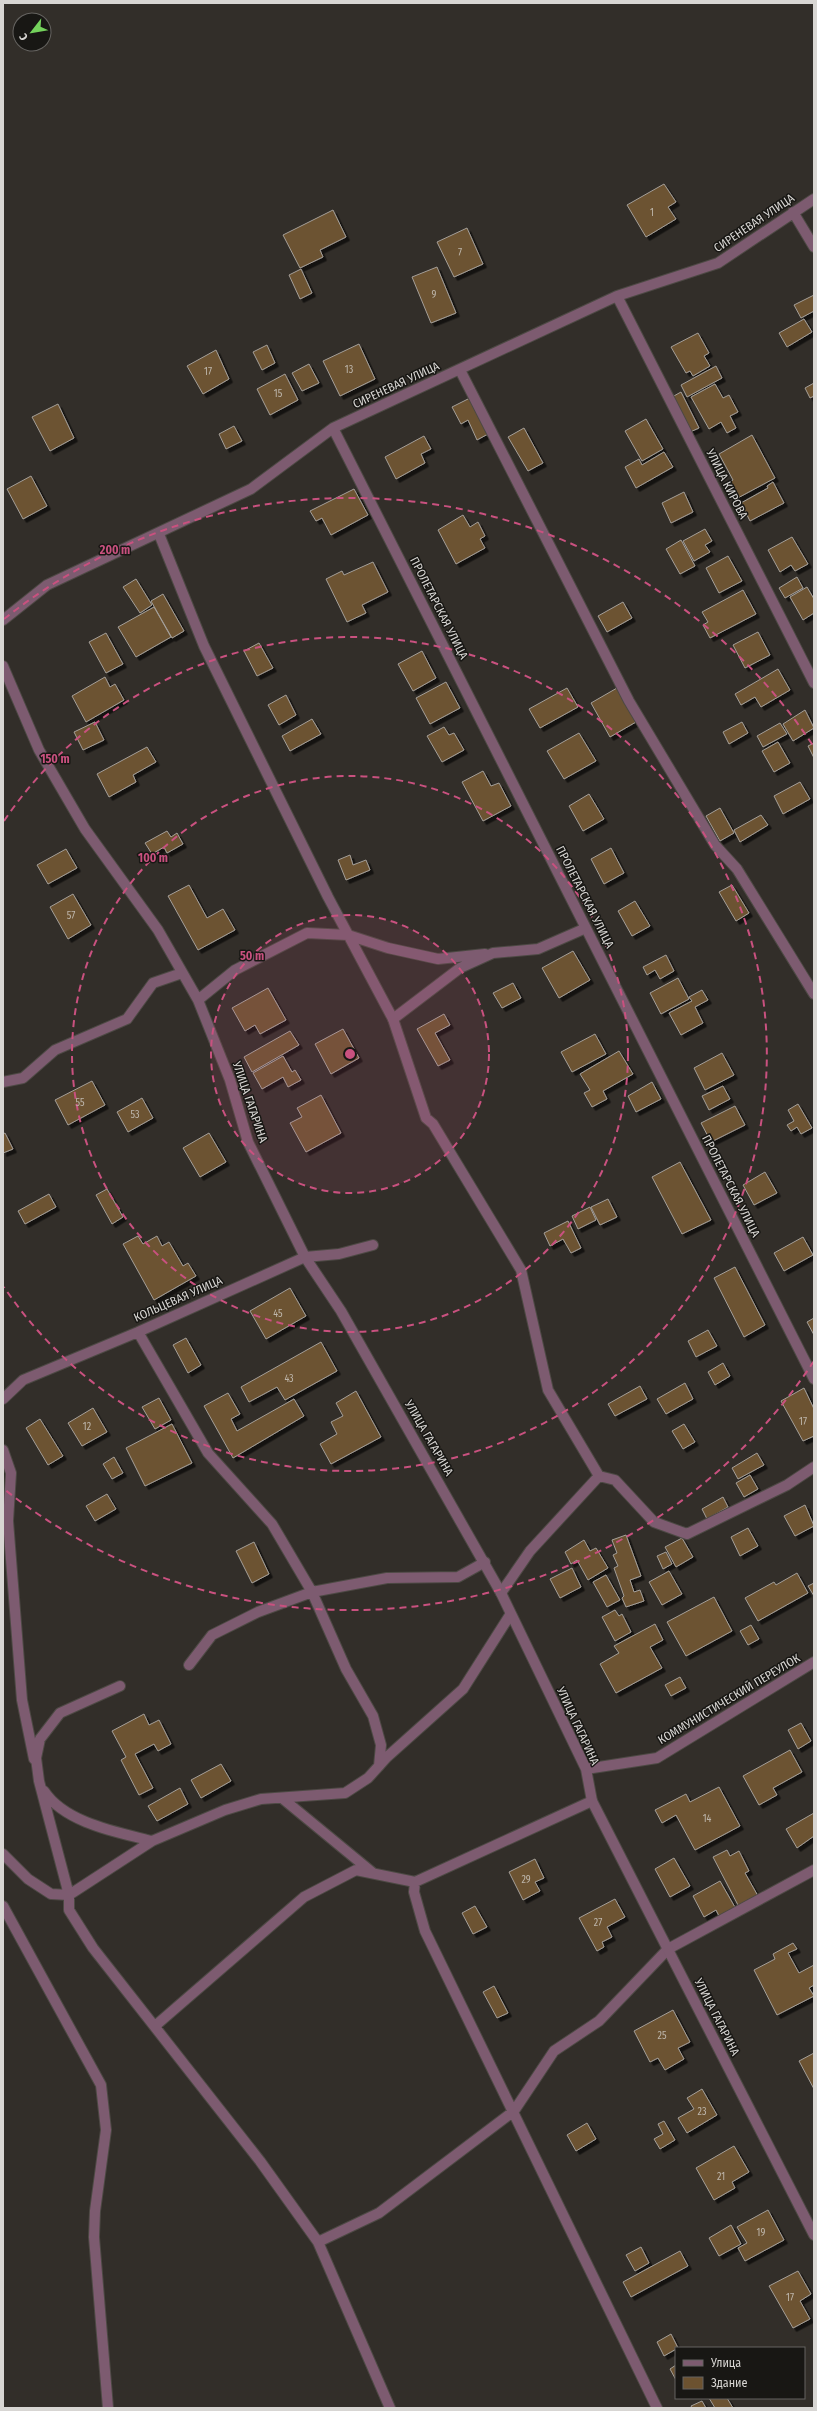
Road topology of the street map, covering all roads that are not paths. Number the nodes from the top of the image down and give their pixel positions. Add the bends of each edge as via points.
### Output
1 (814, 199) edge
2 (793, 212) junction
3 (814, 247) edge
4 (617, 296) junction
5 (460, 370) junction
6 (333, 428) junction
7 (159, 534) junction
8 (3, 620) edge
9 (3, 666) edge
10 (814, 683) edge
11 (586, 928) junction
12 (348, 935) junction
13 (493, 953) junction
14 (182, 973) junction
15 (814, 994) edge
16 (198, 1000) junction
17 (393, 1019) junction
18 (3, 1082) edge
19 (373, 1245) dead end
20 (305, 1257) junction
21 (138, 1332) junction
22 (814, 1379) edge
23 (3, 1399) edge
24 (3, 1450) edge
25 (814, 1467) edge
26 (599, 1476) junction
27 (485, 1562) junction
28 (312, 1592) junction
29 (501, 1593) junction
30 (510, 1615) junction
31 (814, 1662) edge
32 (189, 1665) dead end
33 (120, 1686) dead end
34 (379, 1766) junction
35 (586, 1769) junction
36 (39, 1781) junction
37 (282, 1798) junction
38 (592, 1801) junction
39 (152, 1842) junction
40 (3, 1854) edge
41 (814, 1870) edge
42 (374, 1874) junction
43 (415, 1882) junction
44 (69, 1895) junction
45 (3, 1906) edge
46 (668, 1949) junction
47 (154, 2026) junction
48 (514, 2112) junction
49 (814, 2235) edge
50 (318, 2242) junction
51 (108, 2408) edge
52 (390, 2408) edge
53 (657, 2408) edge

1 - 2 street, СИРЕНЕВАЯ УЛИЦА
2 - 3 street
2 - 4 street, СИРЕНЕВАЯ УЛИЦА via 718,263
4 - 5 street, СИРЕНЕВАЯ УЛИЦА
4 - 10 street, УЛИЦА КИРОВА
5 - 6 street, СИРЕНЕВАЯ УЛИЦА
5 - 15 street via 629,701 714,845 737,869
6 - 7 street, СИРЕНЕВАЯ УЛИЦА via 250,489
6 - 11 street, ПРОЛЕТАРСКАЯ УЛИЦА
7 - 8 street, СИРЕНЕВАЯ УЛИЦА via 47,585
7 - 12 street via 204,646
9 - 14 street, УЛИЦА ГАГАРИНА via 39,750 85,829 158,930
11 - 13 street via 538,949
11 - 22 street, ПРОЛЕТАРСКАЯ УЛИЦА
12 - 13 street via 388,948 438,959
12 - 16 street via 307,933 235,970
12 - 17 street
13 - 17 street via 460,968
14 - 16 street, УЛИЦА ГАГАРИНА
14 - 18 street via 153,983 127,1019 55,1050 23,1078
16 - 20 street, УЛИЦА ГАГАРИНА via 230,1080 248,1142
17 - 26 street via 426,1118 433,1124 521,1270 548,1390
19 - 20 street, КОЛЬЦЕВАЯ УЛИЦА via 339,1254
20 - 21 street, КОЛЬЦЕВАЯ УЛИЦА
20 - 27 street, УЛИЦА ГАГАРИНА via 341,1311
21 - 23 street, КОЛЬЦЕВАЯ УЛИЦА via 23,1380
21 - 28 street via 208,1453 272,1524
24 - 36 street via 11,1473 8,1521 22,1700
25 - 26 street via 787,1485 687,1534 654,1522 615,1480
26 - 29 street via 530,1551
27 - 28 street via 458,1577 387,1578
27 - 29 street, УЛИЦА ГАГАРИНА
28 - 32 street via 258,1612 212,1635
28 - 34 street via 346,1669 373,1716 381,1745
29 - 30 street, УЛИЦА ГАГАРИНА
30 - 34 street via 463,1690
30 - 35 street, УЛИЦА ГАГАРИНА
31 - 35 street, КОММУНИСТИЧЕСКИЙ ПЕРЕУЛОК via 657,1758
33 - 36 street via 60,1713 40,1739 36,1758
34 - 37 street via 368,1778 344,1793
35 - 38 street, УЛИЦА ГАГАРИНА
36 - 39 street via 52,1802 92,1825
36 - 44 street
37 - 39 street via 261,1799 225,1810
37 - 42 street
38 - 43 street
38 - 46 street, УЛИЦА ГАГАРИНА
39 - 44 street
40 - 44 street via 28,1878 51,1894
41 - 46 street
42 - 43 street
42 - 47 street via 356,1870 304,1897
43 - 48 street via 414,1892 425,1931
44 - 47 street via 69,1910 93,1948
45 - 51 street via 101,2085 106,2130 94,2237
46 - 48 street via 599,2021 554,2051
46 - 49 street, УЛИЦА ГАГАРИНА
47 - 50 street via 260,2161
48 - 50 street via 379,2213
48 - 53 street
50 - 52 street

